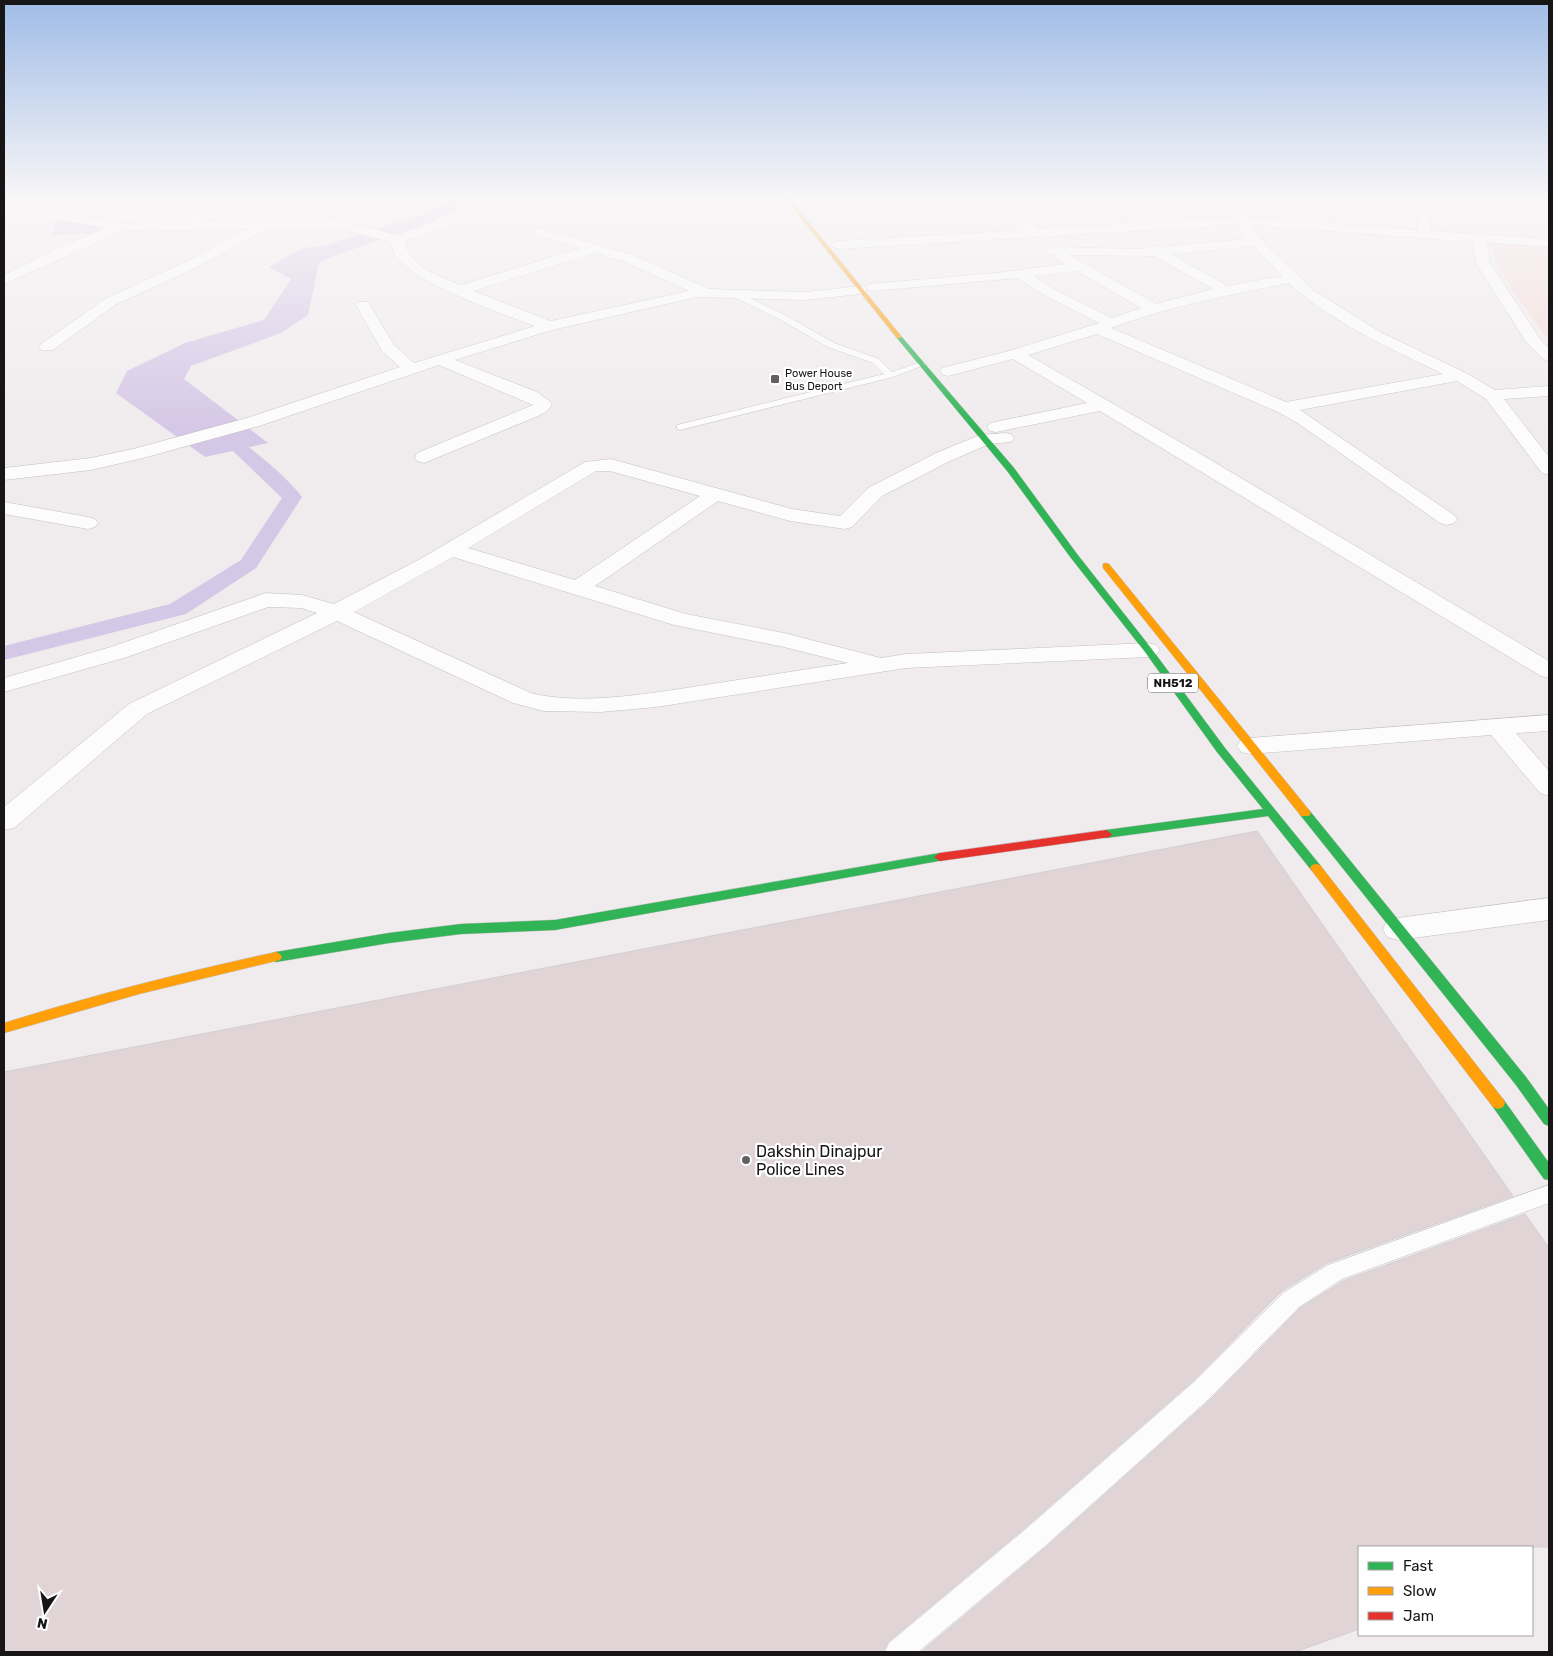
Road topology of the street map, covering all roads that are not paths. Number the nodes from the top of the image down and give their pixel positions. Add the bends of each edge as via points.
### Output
1 (166, 276) edge
2 (431, 276) edge
3 (505, 276) edge
4 (671, 276) edge
5 (855, 276) edge
6 (858, 276) edge
7 (997, 276) edge
8 (1025, 276) edge
9 (1094, 276) edge
10 (1200, 276) edge
11 (1492, 276) edge
12 (1293, 278) joint
13 (866, 289) junction
14 (461, 290) junction
15 (1226, 291) junction
16 (706, 293) junction
17 (732, 294) junction
18 (884, 300) dead end
19 (363, 305) dead end
20 (1154, 309) junction
21 (550, 326) junction
22 (1104, 326) junction
23 (47, 347) dead end
24 (1015, 354) junction
25 (1549, 356) edge
26 (440, 360) junction
27 (923, 364) junction
28 (411, 369) junction
29 (947, 370) dead end
30 (890, 375) junction
31 (1460, 376) junction
32 (1549, 391) edge
33 (1492, 395) junction
34 (1102, 405) junction
35 (1284, 408) junction
36 (680, 427) dead end
37 (998, 434) junction
38 (424, 457) dead end
39 (1549, 469) edge
40 (4, 474) edge
41 (715, 494) junction
42 (4, 508) edge
43 (1447, 519) dead end
44 (88, 523) dead end
45 (450, 549) junction
46 (1102, 560) dead end
47 (578, 588) junction
48 (335, 613) junction
49 (1148, 650) junction
50 (883, 665) junction
51 (1549, 671) edge
52 (4, 685) edge
53 (1549, 722) edge
54 (1497, 727) junction
55 (1250, 746) junction
56 (1549, 787) edge
57 (1269, 812) junction
58 (4, 821) edge
59 (1549, 909) edge
60 (1398, 929) junction
61 (4, 1028) edge
62 (1549, 1120) edge
63 (1549, 1174) edge
64 (1549, 1194) edge
65 (898, 1652) edge

1 - 23 street via 110,302
2 - 14 street
3 - 14 street
4 - 16 street
5 - 13 main road, NH512
6 - 13 main road, NH512
7 - 13 street
8 - 22 street
9 - 20 street
10 - 15 street
11 - 25 street via 1534,342
12 - 15 street
12 - 31 street via 1308,293 1346,318
13 - 17 street via 806,296
13 - 18 main road, NH512
13 - 27 main road, NH512
14 - 21 street
15 - 20 street
16 - 17 street
16 - 21 street
17 - 30 lane via 831,345 870,358
19 - 28 street via 388,348
20 - 22 street
21 - 26 street
22 - 24 street
22 - 35 street
24 - 29 street
24 - 34 street
26 - 28 street
26 - 38 street via 544,403 532,412
27 - 30 lane
27 - 37 main road, NH512
28 - 40 street via 253,422 136,454 91,464
30 - 36 lane
31 - 33 street
31 - 35 street
32 - 33 street
33 - 39 street
34 - 37 street
34 - 51 street
35 - 43 street
37 - 41 street via 943,457 875,492 845,523 790,515
37 - 49 main road, NH512
41 - 45 street via 611,465 592,466
41 - 47 street
42 - 44 street
45 - 47 street
45 - 48 street
46 - 55 main road, NH512
47 - 50 street via 682,620 784,640
48 - 50 street via 522,698 544,704 601,706 656,700
48 - 52 street via 300,601 266,600 119,652
48 - 58 street via 138,709
49 - 50 street via 956,658
49 - 57 main road, NH512
53 - 54 street
54 - 55 street
54 - 56 street
55 - 60 main road, NH512
57 - 61 main road via 931,858 555,925 461,929 293,953 93,1000
57 - 63 main road, NH512 via 1488,1087
59 - 60 street
60 - 62 main road, NH512
64 - 65 lane via 1335,1272 1291,1300 1202,1390 1036,1537

